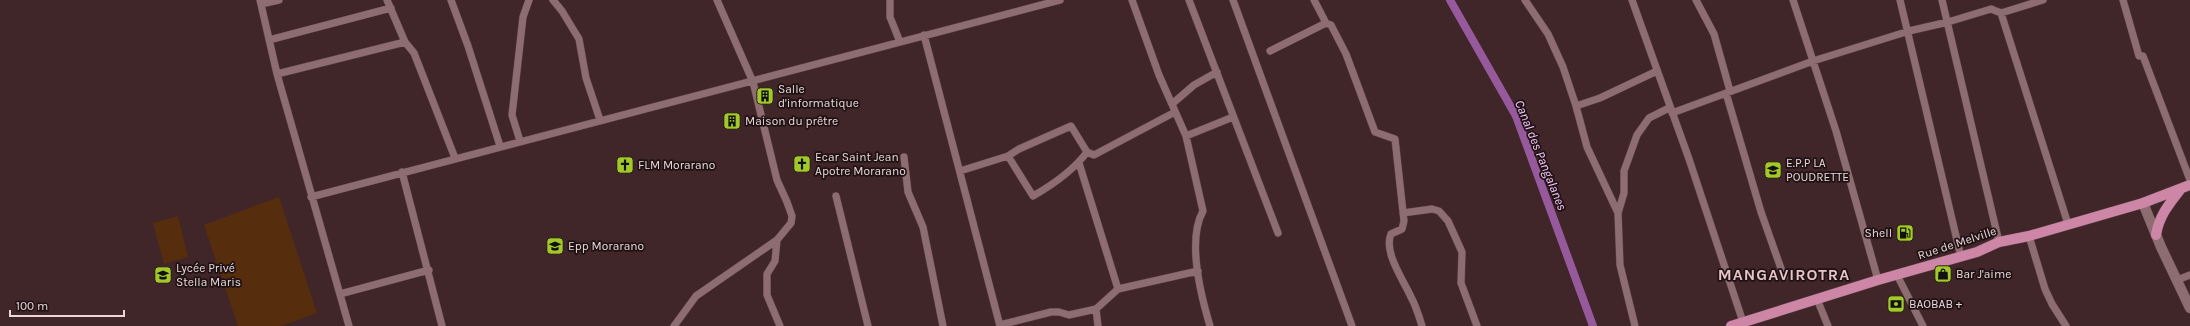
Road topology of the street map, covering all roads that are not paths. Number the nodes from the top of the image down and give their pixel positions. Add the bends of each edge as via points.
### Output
1 (279, 0) edge
2 (387, 0) edge
3 (451, 0) edge
4 (529, 0) edge
5 (553, 0) edge
6 (717, 0) edge
7 (890, 0) edge
8 (1060, 0) edge
9 (1132, 0) edge
10 (1189, 0) edge
11 (1233, 0) edge
12 (1314, 0) edge
13 (1526, 0) edge
14 (1632, 0) edge
15 (1696, 0) edge
16 (1793, 0) edge
17 (1900, 0) edge
18 (1942, 0) edge
19 (2043, 0) edge
20 (2123, 0) edge
21 (260, 2) edge
22 (391, 8) junction
23 (2001, 13) junction
24 (1948, 22) junction
25 (1326, 23) junction
26 (1909, 31) junction
27 (924, 35) junction
28 (269, 40) junction
29 (405, 42) junction
30 (900, 42) junction
31 (1270, 51) dead end
32 (1813, 61) junction
33 (1657, 71) junction
34 (1217, 72) junction
35 (277, 74) junction
36 (752, 82) junction
37 (1728, 92) junction
38 (1172, 104) junction
39 (1576, 106) junction
40 (1670, 111) junction
41 (1175, 112) junction
42 (1233, 117) junction
43 (600, 120) junction
44 (1186, 136) junction
45 (520, 141) junction
46 (500, 146) junction
47 (1087, 152) junction
48 (1008, 156) junction
49 (904, 157) dead end
50 (455, 158) junction
51 (1079, 163) junction
52 (960, 171) junction
53 (402, 172) junction
54 (2190, 180) edge
55 (2190, 185) edge
56 (2180, 190) junction
57 (836, 196) dead end
58 (311, 197) junction
59 (2143, 204) junction
60 (1403, 213) junction
61 (1618, 213) junction
62 (2068, 224) junction
63 (1278, 233) dead end
64 (2156, 235) junction
65 (2029, 236) junction
66 (777, 240) junction
67 (1999, 242) junction
68 (1961, 256) junction
69 (429, 270) junction
70 (1198, 271) junction
71 (1897, 275) junction
72 (2190, 275) edge
73 (1784, 277) dead end
74 (1878, 280) junction
75 (2177, 280) junction
76 (1118, 289) junction
77 (340, 294) junction
78 (1817, 299) junction
79 (2190, 308) edge
80 (1096, 309) junction
81 (1743, 322) junction
82 (1000, 325) edge
83 (349, 326) edge
84 (442, 326) edge
85 (674, 326) edge
86 (780, 326) edge
87 (868, 326) edge
88 (943, 326) edge
89 (1098, 326) edge
90 (1210, 326) edge
91 (1352, 326) edge
92 (1422, 326) edge
93 (1477, 326) edge
94 (1635, 326) edge
95 (1732, 326) edge
96 (1828, 326) edge
97 (1922, 326) edge
98 (2066, 326) edge

1 - 21 street
2 - 22 street
3 - 46 street
4 - 45 street via 522,16 512,115 515,132
5 - 43 street via 579,39 586,78
6 - 36 street
7 - 30 street via 890,17
8 - 27 street
9 - 38 street
10 - 34 street
11 - 91 street
12 - 25 street
13 - 39 street via 1548,34 1563,67
14 - 33 street
15 - 37 street via 1714,34
16 - 32 street
17 - 26 street
18 - 24 street
19 - 23 street
20 - 54 street via 2140,56 2144,56
21 - 28 street
22 - 28 street
22 - 29 street
23 - 24 street via 1991,9
23 - 62 street
24 - 26 street
24 - 67 street
25 - 31 street
25 - 60 street via 1331,25 1346,54 1375,132 1394,139
26 - 32 street
26 - 68 street
27 - 30 street
27 - 52 street
28 - 35 street
29 - 35 street
29 - 50 street via 414,53
30 - 36 street
32 - 37 street
32 - 74 street via 1836,131
33 - 39 street via 1600,98
33 - 40 street
34 - 38 street via 1194,85
34 - 42 street
35 - 58 street
36 - 43 street
36 - 66 street via 777,180 792,216 792,223
37 - 40 street
37 - 73 street via 1761,212
38 - 41 street
39 - 61 street via 1587,147
40 - 61 street via 1649,118 1637,135 1624,171 1624,192
40 - 81 street
41 - 44 street
41 - 47 street via 1094,155
42 - 44 street
42 - 63 street
43 - 45 street
44 - 70 street via 1203,211 1198,221
45 - 46 street
46 - 50 street
47 - 48 street via 1071,126 1020,148
47 - 51 street
48 - 51 street via 1033,196 1051,186
48 - 52 street
49 - 88 street via 908,192 923,227
50 - 53 street
51 - 76 street
52 - 82 street
53 - 58 street
53 - 69 street
55 - 56 main road, Rue de Melville
56 - 59 main road, Rue de Melville
56 - 64 main road via 2167,206 2157,225
57 - 87 street
58 - 77 street
59 - 62 main road, Rue de Melville
59 - 64 main road
60 - 92 street via 1404,225 1398,232 1391,234 1390,249
60 - 93 street via 1432,209 1439,211 1448,221 1462,252 1461,283
61 - 94 street via 1620,265
62 - 65 main road, Rue de Melville
64 - 75 main road
65 - 67 main road, Rue de Melville
65 - 98 street via 2052,304
66 - 85 street via 696,296
66 - 86 street via 775,261 767,274 767,295
67 - 68 main road, Rue de Melville
68 - 71 main road, Rue de Melville
69 - 77 street
69 - 84 street
70 - 76 street
70 - 90 street
71 - 74 main road, Rue de Melville
71 - 97 street
72 - 75 street
74 - 78 main road, Rue de Melville
75 - 79 main road
76 - 80 street
77 - 83 street
78 - 81 main road, Rue de Melville
78 - 96 street
80 - 82 street via 1069,315 1051,312
80 - 89 street
81 - 95 main road, Rue de Melville

